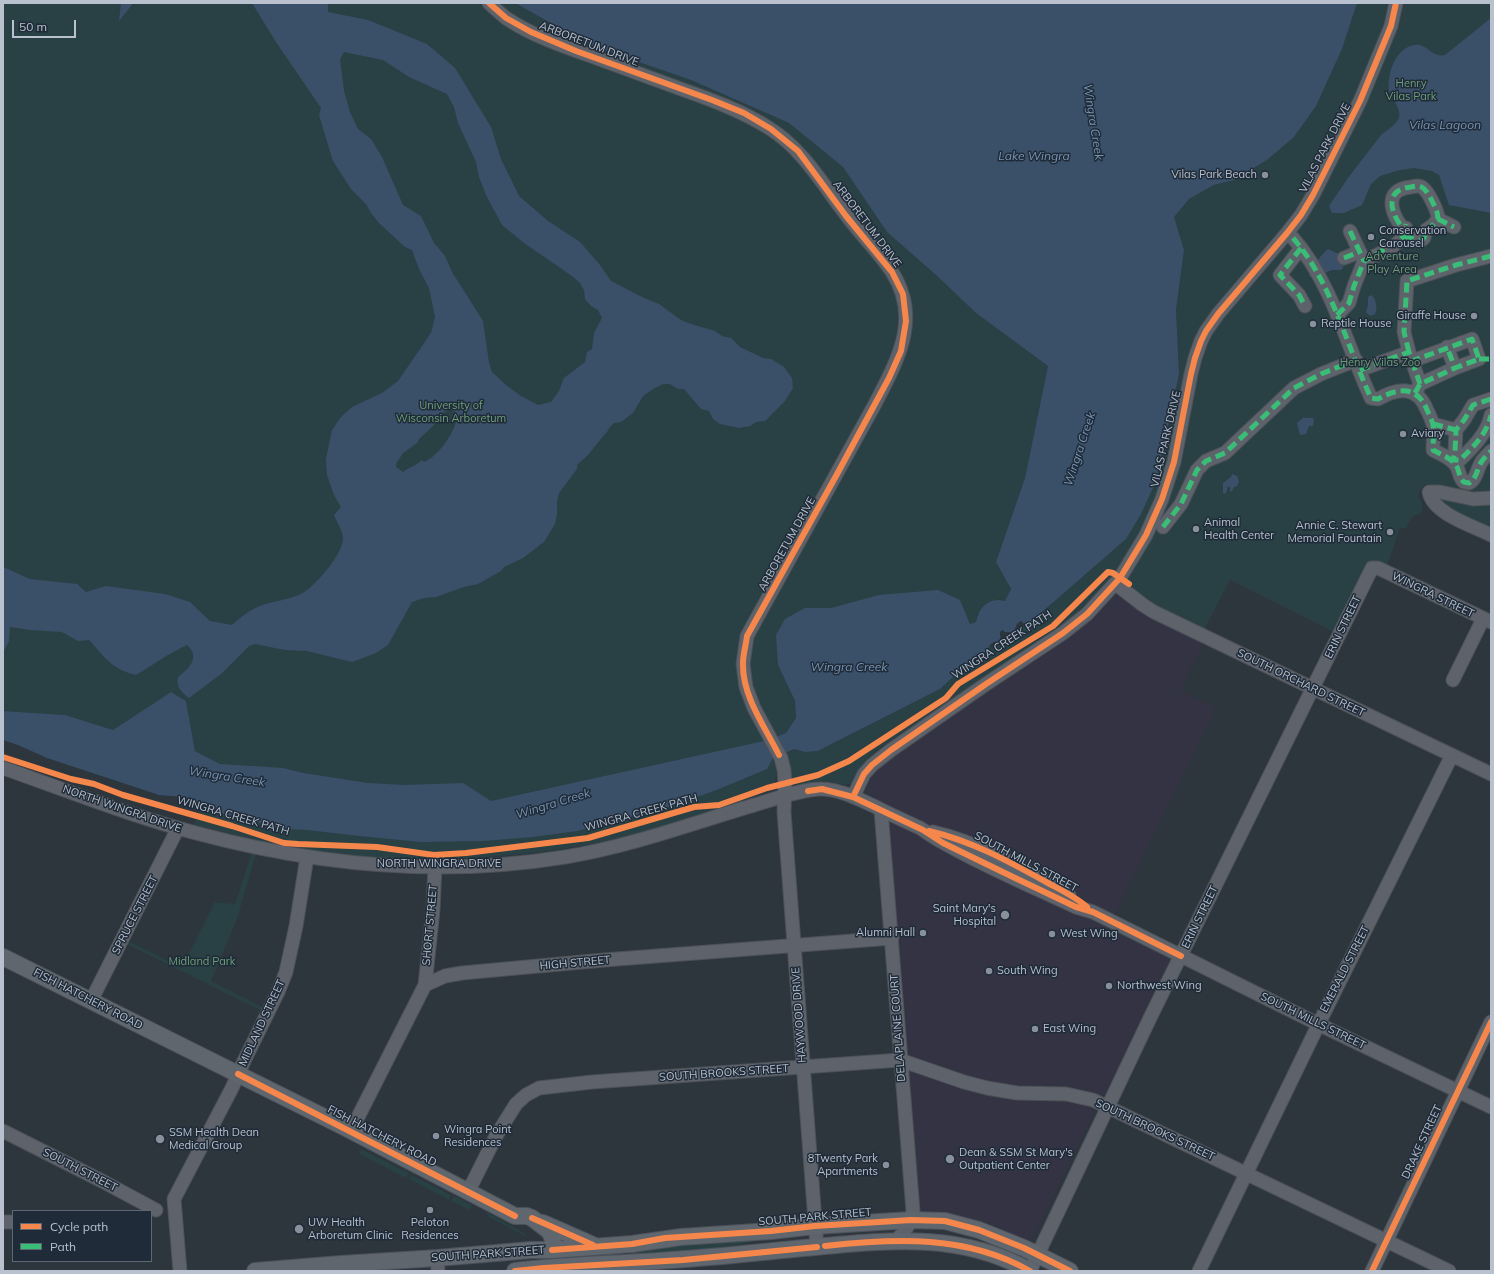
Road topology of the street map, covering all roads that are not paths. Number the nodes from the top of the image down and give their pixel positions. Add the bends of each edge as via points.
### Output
1 (489, 3) edge
2 (1396, 3) edge
3 (1438, 219) junction
4 (1454, 227) dead end
5 (1405, 230) junction
6 (1350, 231) dead end
7 (1361, 256) junction
8 (1491, 256) edge
9 (1344, 258) dead end
10 (1304, 306) dead end
11 (1337, 315) junction
12 (1447, 348) junction
13 (1410, 356) junction
14 (1485, 359) edge
15 (1358, 365) junction
16 (1455, 368) junction
17 (1417, 388) junction
18 (1491, 399) edge
19 (1491, 415) edge
20 (1433, 424) junction
21 (1456, 430) junction
22 (1491, 451) edge
23 (1453, 460) junction
24 (1491, 498) edge
25 (1163, 527) dead end
26 (1491, 535) edge
27 (1375, 567) joint
28 (1116, 584) junction
29 (1487, 621) edge
30 (1453, 680) dead end
31 (1313, 688) junction
32 (1452, 756) junction
33 (3, 768) edge
34 (1491, 774) edge
35 (785, 783) joint
36 (808, 791) joint
37 (784, 797) junction
38 (853, 797) junction
39 (881, 810) junction
40 (178, 828) junction
41 (307, 857) junction
42 (434, 866) junction
43 (892, 938) junction
44 (794, 946) junction
45 (1181, 956) junction
46 (3, 957) edge
47 (425, 985) junction
48 (91, 1001) junction
49 (1491, 1022) edge
50 (1318, 1024) junction
51 (900, 1060) junction
52 (803, 1067) junction
53 (238, 1074) junction
54 (1458, 1090) junction
55 (1108, 1107) junction
56 (1491, 1107) edge
57 (3, 1131) edge
58 (353, 1133) junction
59 (1247, 1174) junction
60 (468, 1192) junction
61 (174, 1208) junction
62 (151, 1210) edge
63 (515, 1216) junction
64 (532, 1218) junction
65 (911, 1220) junction
66 (815, 1226) junction
67 (1387, 1240) junction
68 (896, 1241) junction
69 (597, 1246) junction
70 (817, 1247) junction
71 (552, 1250) junction
72 (1038, 1255) junction
73 (438, 1265) edge
74 (558, 1269) edge
75 (180, 1271) edge
76 (255, 1271) edge
77 (260, 1271) edge
78 (515, 1271) edge
79 (1030, 1271) edge
80 (1070, 1271) edge
81 (1199, 1271) edge
82 (1372, 1271) edge
83 (1450, 1271) edge

1 - 35 street, ARBORETUM DRIVE via 506,18 531,32 712,100 744,113 771,129 798,151 892,272 903,294 906,321 901,351 890,378 747,636 743,664 746,687 754,708 781,758
2 - 28 street, VILAS PARK DRIVE via 1391,26 1360,102 1313,195 1287,234 1218,314 1201,341 1191,374 1174,462 1162,499 1139,548
3 - 4 street
3 - 5 street via 1426,230 1424,238 1420,241
3 - 5 street via 1435,206 1423,188 1404,187 1393,196 1391,208
5 - 7 street via 1396,244
6 - 7 street
7 - 9 street
7 - 11 street via 1349,303
8 - 13 street via 1407,281 1404,332
10 - 11 street via 1299,295 1280,275 1300,246 1324,284
11 - 15 street
12 - 13 street
12 - 14 street via 1472,338
12 - 16 street
13 - 15 street
13 - 17 street
14 - 16 street
15 - 17 street via 1373,399
15 - 25 street via 1321,374 1294,388 1225,453 1201,465 1181,504
16 - 17 street
17 - 20 street
18 - 21 street via 1473,405
19 - 23 street via 1489,427 1472,448 1460,460
20 - 21 street
20 - 23 street via 1433,450
21 - 23 street
22 - 23 street via 1469,483 1462,480
24 - 26 street via 1473,499 1428,492 1434,503 1444,512
27 - 29 street, WINGRA STREET
27 - 31 street, ERIN STREET via 1371,570
28 - 31 street, SOUTH ORCHARD STREET via 1154,612
28 - 38 street, VILAS PARK DRIVE via 1087,614 1063,633 872,765 864,774
29 - 30 street
31 - 32 street, SOUTH ORCHARD STREET
31 - 45 street, ERIN STREET
32 - 34 street, SOUTH ORCHARD STREET
32 - 50 street, EMERALD STREET
33 - 40 street, NORTH WINGRA DRIVE
35 - 37 street, HAYWOOD DRIVE
36 - 37 street, NORTH WINGRA DRIVE
36 - 38 street, SOUTH MILLS STREET via 822,789
37 - 42 street, NORTH WINGRA DRIVE via 653,837 579,854 503,864
37 - 44 street, HAYWOOD DRIVE
38 - 39 street, SOUTH MILLS STREET
39 - 43 street, DELAPLAINE COURT
39 - 45 street, SOUTH MILLS STREET via 923,830 951,836 993,854 1069,895 1093,912
40 - 41 street, NORTH WINGRA DRIVE via 240,844
40 - 48 street, SPRUCE STREET
41 - 42 street, NORTH WINGRA DRIVE
41 - 53 street, MIDLAND STREET via 286,972
42 - 47 street, SHORT STREET via 433,910
43 - 44 street, HIGH STREET
43 - 51 street, DELAPLAINE COURT
44 - 47 street, HIGH STREET via 462,973 445,976
44 - 52 street, HAYWOOD DRIVE
45 - 50 street, SOUTH MILLS STREET
45 - 55 street, ERIN STREET
46 - 48 main road, FISH HATCHERY ROAD
47 - 58 street via 357,1119
48 - 53 main road, FISH HATCHERY ROAD
49 - 54 street, DRAKE STREET
50 - 54 street, SOUTH MILLS STREET
50 - 59 street, EMERALD STREET
51 - 52 street, SOUTH BROOKS STREET
51 - 55 street, SOUTH BROOKS STREET via 980,1087 1018,1093 1066,1094 1093,1100
51 - 65 street, DELAPLAINE COURT via 913,1210
52 - 60 street, SOUTH BROOKS STREET via 539,1088 516,1104 496,1136
52 - 66 street, HAYWOOD DRIVE
53 - 58 main road, FISH HATCHERY ROAD
53 - 61 street, MIDLAND STREET via 174,1199
54 - 56 street, SOUTH MILLS STREET
54 - 67 street, DRAKE STREET
55 - 59 street, SOUTH BROOKS STREET
55 - 72 street, ERIN STREET
57 - 62 street, SOUTH STREET via 102,1180
58 - 60 main road, FISH HATCHERY ROAD
59 - 67 street, SOUTH BROOKS STREET
59 - 81 street, EMERALD STREET
60 - 63 main road, FISH HATCHERY ROAD
61 - 62 street
61 - 75 street, MIDLAND STREET
63 - 64 main road, FISH HATCHERY ROAD
63 - 71 main road, FISH HATCHERY ROAD
64 - 69 main road
64 - 71 main road, FISH HATCHERY ROAD via 551,1234
65 - 66 main road, SOUTH PARK STREET
65 - 68 street
65 - 72 main road, SOUTH PARK STREET via 945,1221 979,1230
66 - 69 main road, SOUTH PARK STREET
66 - 70 street, HAYWOOD DRIVE
67 - 82 street, DRAKE STREET
67 - 83 street, SOUTH BROOKS STREET
68 - 70 main road, SOUTH PARK STREET
68 - 79 main road, SOUTH PARK STREET via 943,1242 970,1247 996,1255
69 - 71 main road, SOUTH PARK STREET
70 - 74 main road, SOUTH PARK STREET
71 - 73 main road, SOUTH PARK STREET via 516,1251
71 - 74 main road, FISH HATCHERY ROAD
72 - 79 street, ERIN STREET
72 - 80 main road, SOUTH PARK STREET
73 - 77 main road, SOUTH PARK STREET via 334,1264
74 - 78 main road, SOUTH PARK STREET
76 - 77 main road, SOUTH PARK STREET

